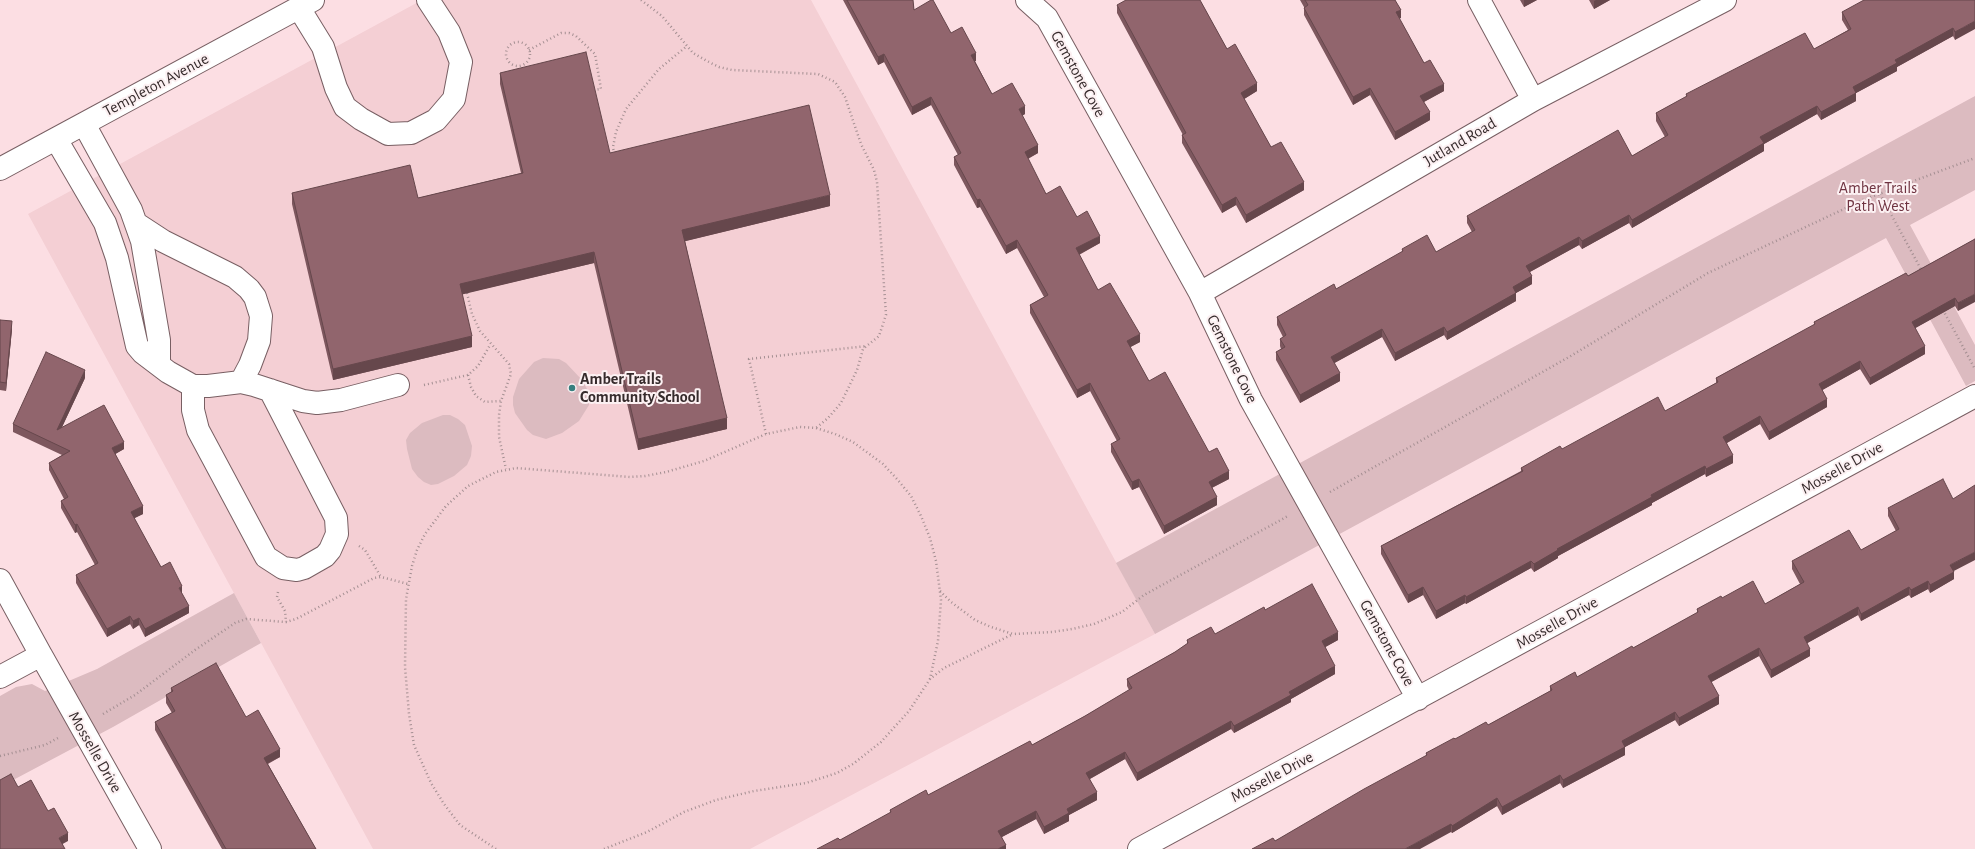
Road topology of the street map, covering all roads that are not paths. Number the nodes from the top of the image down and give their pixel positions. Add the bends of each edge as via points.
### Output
1 (428, 0) edge
2 (1027, 0) edge
3 (1479, 0) edge
4 (1725, 0) edge
5 (306, 4) edge
6 (1046, 9) edge
7 (1533, 100) junction
8 (84, 124) junction
9 (56, 139) junction
10 (0, 169) edge
11 (137, 224) junction
12 (1200, 292) junction
13 (159, 363) junction
14 (241, 382) junction
15 (398, 385) road end
16 (193, 386) junction
17 (270, 390) junction
18 (1975, 396) edge
19 (0, 580) edge
20 (41, 655) junction
21 (0, 677) edge
22 (1418, 699) junction
23 (150, 849) edge
24 (1138, 849) edge

1 - 5 street via 448,32 461,62 454,99 436,120 411,133 388,134 345,107
2 - 6 street, Gemstone Cove
3 - 7 street
4 - 7 street, Jutland Road
5 - 8 street, Templeton Avenue
6 - 12 street, Gemstone Cove
7 - 12 street, Jutland Road
8 - 9 street, Templeton Avenue
8 - 11 street
9 - 10 street, Templeton Avenue
9 - 13 street via 107,229 123,280 137,346
11 - 13 street via 147,261 159,340
11 - 14 street via 163,241 235,277 246,285 255,297 261,316 259,341
12 - 22 street, Gemstone Cove via 1251,400
13 - 16 street via 180,380
14 - 16 street
14 - 17 street
15 - 17 street via 341,400 322,402 303,401
16 - 17 street via 193,410 198,430 266,557 283,568 297,570 325,556 337,534 336,518
18 - 22 street, Mosselle Drive
19 - 20 street, Mosselle Drive
20 - 21 street
20 - 23 street, Mosselle Drive
22 - 24 street, Mosselle Drive

